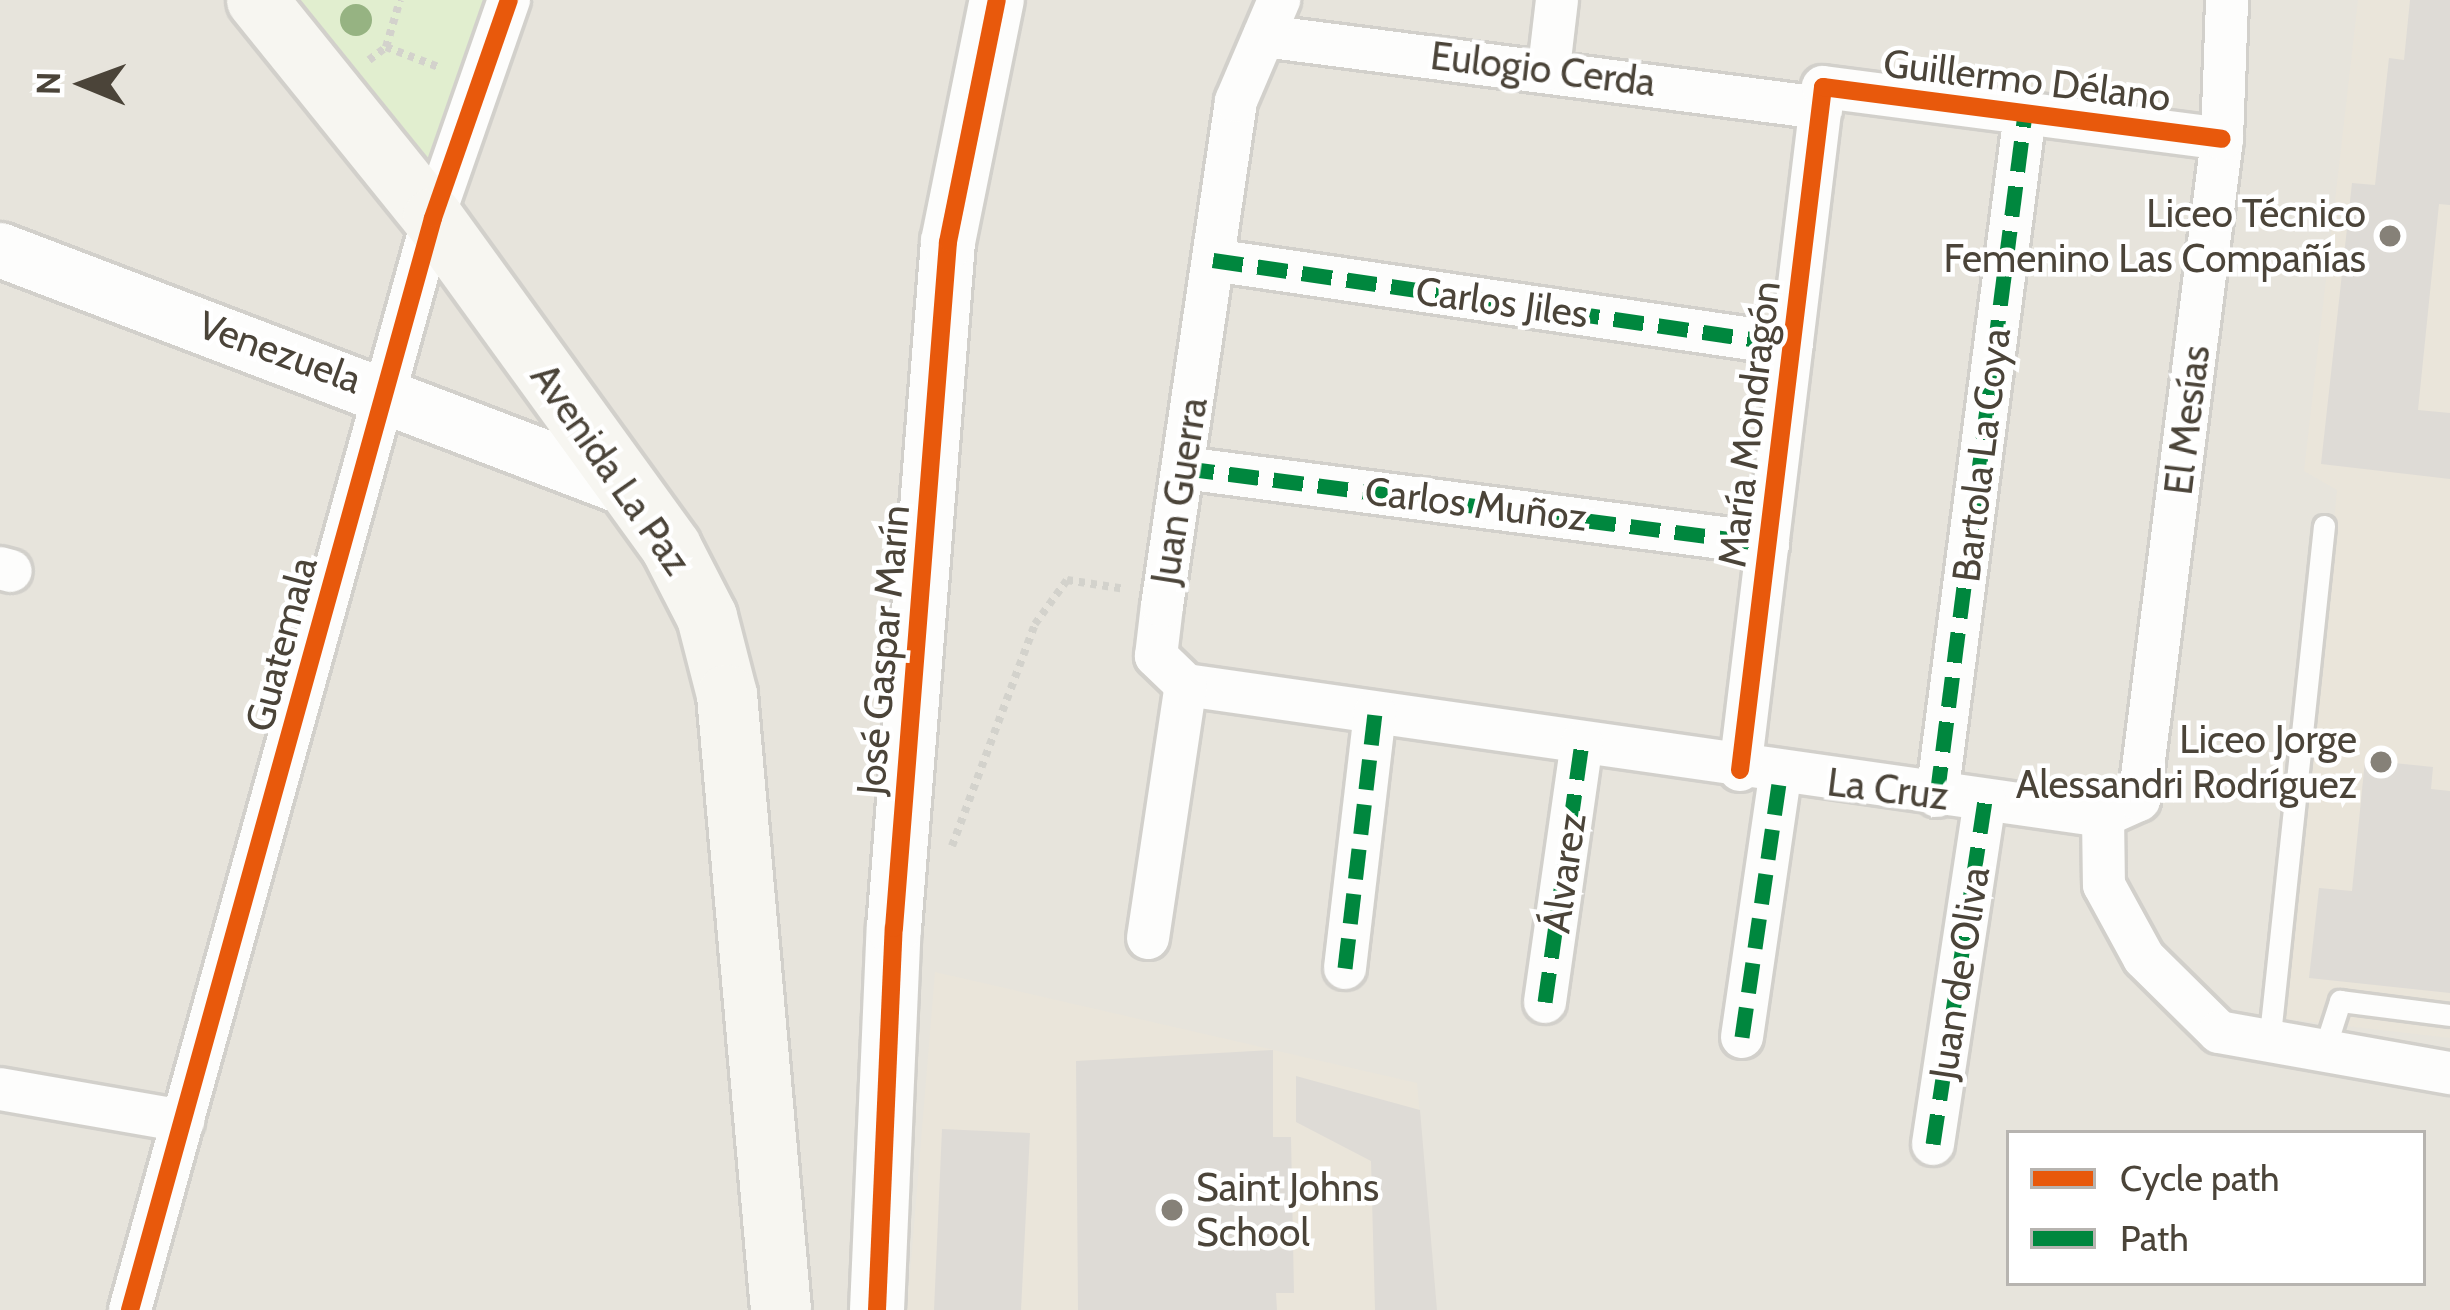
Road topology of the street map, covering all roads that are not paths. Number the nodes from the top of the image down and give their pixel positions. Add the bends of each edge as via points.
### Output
1 (257, 0) edge
2 (509, 0) edge
3 (997, 0) edge
4 (1557, 0) edge
5 (2227, 0) edge
6 (1271, 18) edge
7 (1549, 68) junction
8 (1822, 97) junction
9 (2025, 114) junction
10 (2222, 139) junction
11 (433, 218) junction
12 (0, 250) edge
13 (1213, 260) junction
14 (1792, 345) junction
15 (385, 391) junction
16 (1184, 468) junction
17 (625, 488) junction
18 (2324, 526) dead end
19 (1768, 544) junction
20 (1186, 685) junction
21 (1375, 713) junction
22 (1582, 742) junction
23 (1760, 773) junction
24 (1937, 796) junction
25 (1985, 802) junction
26 (2103, 816) junction
27 (1148, 938) dead end
28 (1345, 968) dead end
29 (1545, 1002) dead end
30 (2450, 1015) edge
31 (1742, 1036) dead end
32 (2268, 1048) junction
33 (2323, 1055) junction
34 (2450, 1073) edge
35 (0, 1088) edge
36 (183, 1121) junction
37 (1933, 1144) dead end
38 (130, 1310) edge
39 (781, 1310) edge
40 (877, 1310) edge

1 - 11 main road, Avenida La Paz
2 - 11 street, Guatemala
3 - 40 street, José Gaspar Marín via 948,242 894,928
4 - 7 street
5 - 10 street, El Mesías
6 - 7 street, Eulogio Cerda
6 - 13 street, Juan Guerra via 1236,100
7 - 8 street, Eulogio Cerda
8 - 9 street, Guillermo Délano
8 - 14 street, María Mondragón
9 - 10 street, Guillermo Délano
9 - 24 street, Bartola La Coya
10 - 26 street, El Mesías via 2139,800
11 - 15 street, Guatemala
11 - 17 main road, Avenida La Paz
12 - 15 street, Venezuela
13 - 14 street, Carlos Jiles
13 - 16 street, Juan Guerra
14 - 19 street, María Mondragón
15 - 17 street, Venezuela
15 - 36 street, Guatemala
16 - 19 street, Carlos Muñoz
16 - 20 street, Juan Guerra via 1156,656
17 - 39 main road, Avenida La Paz via 691,580 727,695
18 - 32 lane
19 - 23 street, María Mondragón
20 - 21 street, La Cruz
20 - 27 street
21 - 22 street, La Cruz
21 - 28 street
22 - 23 street, La Cruz
22 - 29 street, Álvarez
23 - 24 street, La Cruz
23 - 31 street, María Mondragón
24 - 25 street, La Cruz
25 - 26 street, La Cruz
25 - 37 street, Juan de Oliva
26 - 32 street via 2104,885 2144,958 2219,1032
30 - 33 lane via 2340,1001
32 - 33 street
33 - 34 street
35 - 36 street
36 - 38 street, Guatemala

